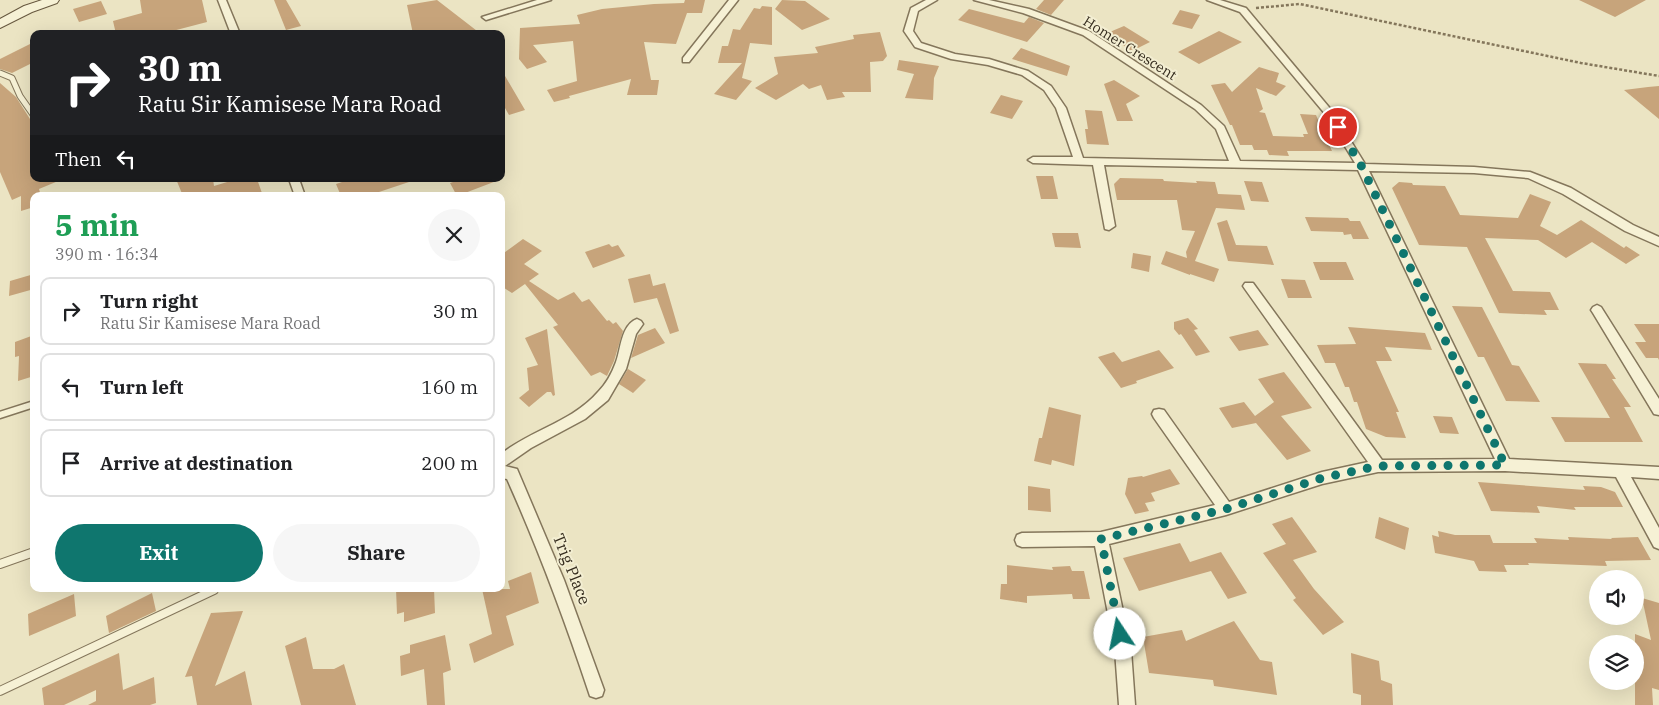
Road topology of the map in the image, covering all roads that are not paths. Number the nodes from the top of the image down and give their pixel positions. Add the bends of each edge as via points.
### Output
1 (53, 0) edge
2 (222, 0) edge
3 (547, 0) edge
4 (734, 0) edge
5 (933, 0) edge
6 (978, 0) edge
7 (1211, 0) edge
8 (486, 17) dead end
9 (0, 24) edge
10 (234, 30) edge
11 (686, 60) dead end
12 (0, 73) edge
13 (30, 110) edge
14 (1033, 160) dead end
15 (1079, 160) junction
16 (1098, 162) junction
17 (1236, 164) junction
18 (1362, 167) junction
19 (1109, 226) dead end
20 (1659, 242) edge
21 (1249, 286) dead end
22 (1597, 310) dead end
23 (637, 324) dead end
24 (30, 405) edge
25 (1659, 410) edge
26 (1159, 414) dead end
27 (0, 415) edge
28 (505, 459) edge
29 (1505, 465) junction
30 (1378, 466) junction
31 (505, 472) edge
32 (1620, 472) junction
33 (1659, 473) edge
34 (1226, 509) junction
35 (1101, 539) junction
36 (1022, 540) dead end
37 (1659, 542) edge
38 (30, 553) edge
39 (0, 564) edge
40 (210, 592) edge
41 (596, 690) dead end
42 (0, 691) edge
43 (1128, 705) edge

1 - 9 street
2 - 10 street
3 - 8 street
4 - 11 street
5 - 15 street via 914,10 908,30 918,46 1024,73 1048,88 1061,108
6 - 17 street, Homer Crescent via 1026,11 1086,33 1198,107 1220,128
7 - 18 street via 1243,10 1330,114
12 - 13 lane via 12,78
14 - 15 street
15 - 16 street
16 - 17 street
16 - 19 street
17 - 18 street
18 - 20 street via 1530,175 1567,191 1628,228
18 - 29 street
21 - 30 street
22 - 25 street
23 - 28 street via 630,331 621,364 603,396 589,409
24 - 27 lane
26 - 34 street
29 - 30 street
29 - 32 street
30 - 34 street via 1322,478
31 - 41 street, Trig Place via 512,473 540,537 568,606
32 - 33 street
32 - 37 street
34 - 35 street
35 - 36 street
35 - 43 street via 1123,650
38 - 39 lane
40 - 42 lane

